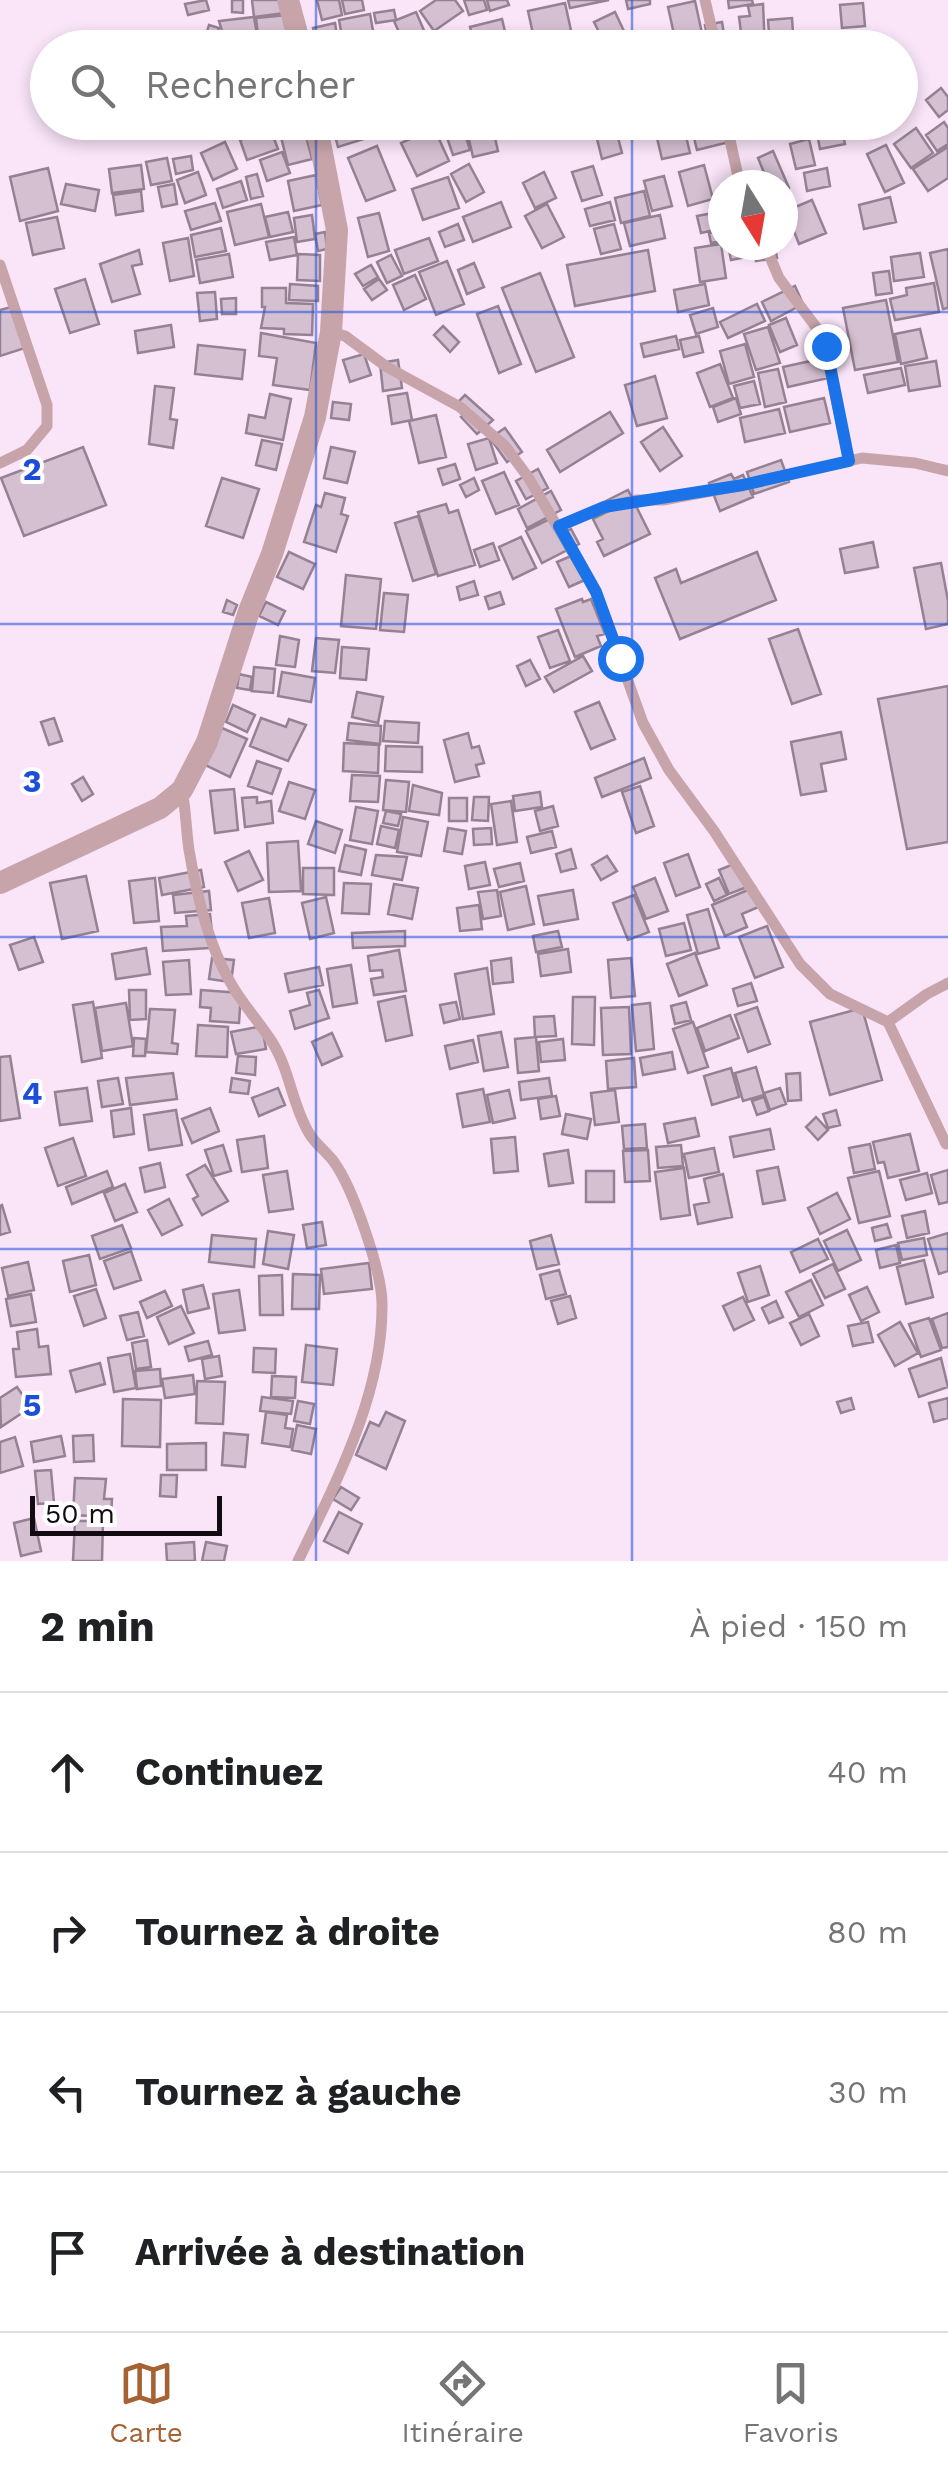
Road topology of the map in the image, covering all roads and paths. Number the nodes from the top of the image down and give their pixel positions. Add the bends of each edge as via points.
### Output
1 (288, 0) edge
2 (706, 0) edge
3 (296, 30) edge
4 (712, 30) edge
5 (320, 140) edge
6 (730, 140) edge
7 (737, 170) edge
8 (771, 260) edge
9 (0, 266) edge
10 (331, 332) junction
11 (849, 461) junction
12 (0, 463) edge
13 (948, 471) edge
14 (559, 526) junction
15 (182, 790) junction
16 (0, 883) edge
17 (948, 983) edge
18 (888, 1022) junction
19 (946, 1144) edge
20 (298, 1561) edge

1 - 3 street
2 - 4 lane
5 - 10 street via 337,230
6 - 7 lane
8 - 11 lane via 826,346
9 - 12 lane via 47,405 47,426 27,450
10 - 14 lane via 460,407 505,446
10 - 15 street via 296,484 208,742
11 - 13 lane via 888,459
11 - 14 lane via 604,507
14 - 18 lane via 596,592 643,723 669,770 800,964 830,994
15 - 16 street via 160,808
15 - 20 lane via 191,860 215,947 229,981 274,1044 310,1137 335,1162 354,1202 382,1299 368,1390
17 - 18 lane
18 - 19 lane

